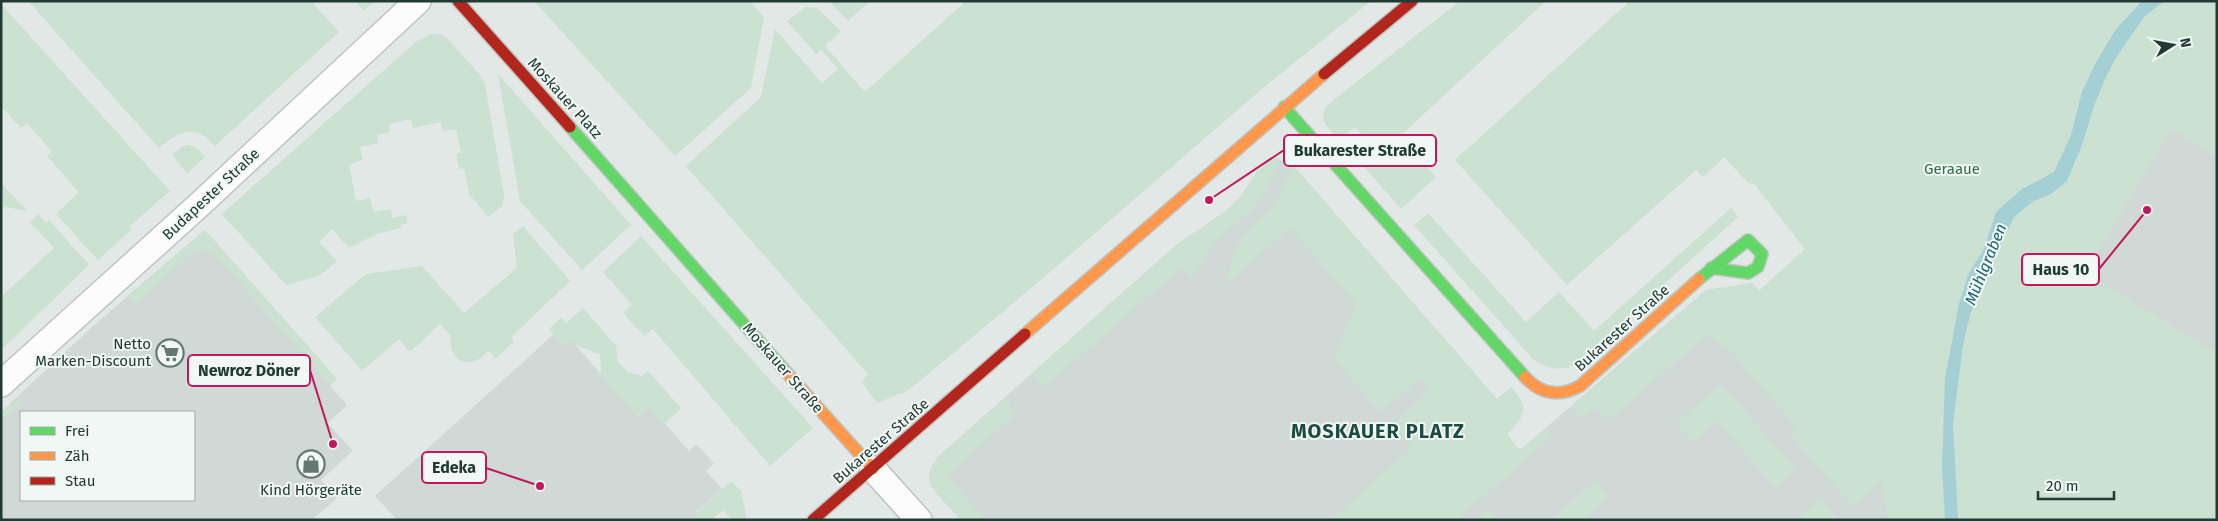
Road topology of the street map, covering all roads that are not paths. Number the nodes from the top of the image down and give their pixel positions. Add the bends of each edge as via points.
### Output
1 (418, 1) edge
2 (458, 1) edge
3 (1412, 1) edge
4 (1284, 107) junction
5 (649, 216) joint
6 (1711, 268) dead end
7 (1, 384) edge
8 (873, 469) junction
9 (813, 520) edge
10 (919, 520) edge

1 - 7 street, Budapester Straße
2 - 5 street, Moskauer Platz
3 - 4 street, Bukarester Straße
4 - 6 street, Bukarester Straße via 1527,380 1548,394 1569,392 1589,380
4 - 8 street, Bukarester Straße
5 - 8 street, Moskauer Straße
8 - 9 street, Bukarester Straße
8 - 10 street, Moskauer Straße

